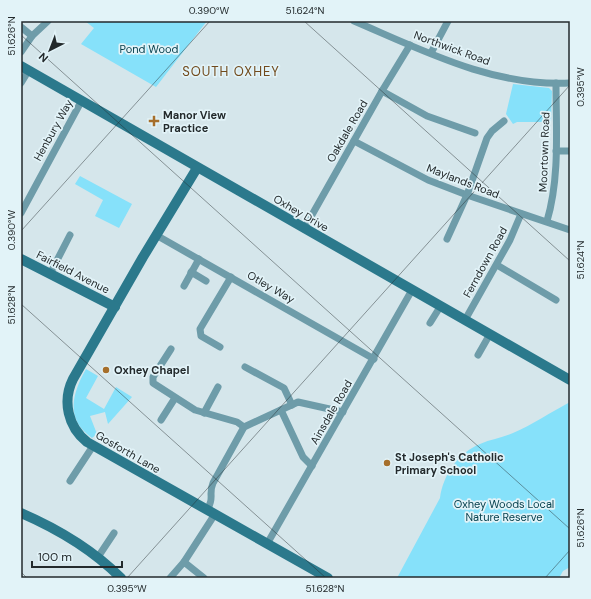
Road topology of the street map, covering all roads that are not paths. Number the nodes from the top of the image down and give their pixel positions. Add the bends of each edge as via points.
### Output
1 (48, 21) edge
2 (354, 21) edge
3 (448, 21) edge
4 (21, 27) edge
5 (32, 36) junction
6 (410, 45) junction
7 (21, 52) edge
8 (431, 53) junction
9 (25, 68) edge
10 (556, 82) junction
11 (21, 83) edge
12 (570, 83) edge
13 (382, 91) junction
14 (82, 100) junction
15 (504, 121) dead end
16 (475, 133) dead end
17 (354, 141) junction
18 (556, 151) junction
19 (570, 151) edge
20 (197, 168) junction
21 (466, 195) junction
22 (21, 213) edge
23 (521, 214) junction
24 (547, 221) junction
25 (304, 229) junction
26 (570, 230) edge
27 (70, 235) dead end
28 (156, 235) junction
29 (447, 239) dead end
30 (21, 259) edge
31 (199, 259) junction
32 (497, 266) junction
33 (191, 272) junction
34 (50, 274) junction
35 (231, 277) junction
36 (206, 280) dead end
37 (184, 286) dead end
38 (412, 290) junction
39 (556, 300) dead end
40 (115, 307) junction
41 (440, 307) junction
42 (465, 320) junction
43 (430, 323) dead end
44 (490, 334) junction
45 (220, 347) dead end
46 (171, 350) dead end
47 (478, 355) dead end
48 (374, 359) junction
49 (246, 367) dead end
50 (570, 380) edge
51 (218, 387) dead end
52 (175, 398) junction
53 (292, 405) junction
54 (281, 410) junction
55 (343, 412) junction
56 (204, 413) junction
57 (162, 420) dead end
58 (244, 427) junction
59 (94, 446) junction
60 (312, 466) junction
61 (70, 480) dead end
62 (211, 512) junction
63 (21, 513) edge
64 (114, 533) dead end
65 (267, 544) junction
66 (98, 557) junction
67 (184, 562) junction
68 (116, 576) edge
69 (170, 578) edge
70 (204, 578) edge
71 (328, 578) edge

1 - 5 street
2 - 6 street, Northwick Road
3 - 8 street
4 - 5 street
5 - 7 street
6 - 8 street, Northwick Road
6 - 13 street, Oakdale Road
8 - 10 street, Northwick Road via 493,75 533,82
9 - 11 street
9 - 14 street, Oxhey Drive
10 - 12 street, Northwick Road
10 - 18 street, Moortown Road
13 - 16 street via 427,116
13 - 17 street, Oakdale Road
14 - 20 street, Oxhey Drive
14 - 22 street, Henbury Way
15 - 21 street via 487,138
17 - 21 street, Maylands Road via 403,168
17 - 25 street, Oakdale Road
18 - 19 street
18 - 24 street, Moortown Road via 554,195
20 - 25 street, Oxhey Drive
20 - 28 street, Gosforth Lane
21 - 23 street, Maylands Road
21 - 29 street
23 - 24 street, Maylands Road
23 - 32 street, Ferndown Road
24 - 26 street, Maylands Road
25 - 38 street, Oxhey Drive
27 - 34 street
28 - 31 street, Otley Way
28 - 40 street, Gosforth Lane
30 - 34 street, Fairfield Avenue
31 - 33 street
31 - 35 street, Otley Way
32 - 39 street
32 - 42 street, Ferndown Road
33 - 36 street
33 - 37 street
34 - 40 street, Fairfield Avenue
35 - 45 street via 200,329 201,336
35 - 48 street, Otley Way
38 - 41 street, Oxhey Drive
38 - 48 street, Ainsdale Road
40 - 59 street, Gosforth Lane via 73,379 68,395 68,411 74,428 83,439
41 - 42 street, Oxhey Drive
41 - 43 street
42 - 44 street, Oxhey Drive
44 - 47 street
44 - 50 street, Oxhey Drive
46 - 52 street via 152,381 155,386
48 - 55 street, Ainsdale Road
49 - 53 street via 284,388
51 - 56 street
52 - 56 street
52 - 57 street
53 - 54 street
53 - 55 street via 302,402
54 - 58 street
54 - 60 street via 303,457
55 - 60 street, Ainsdale Road
56 - 58 street via 237,422
58 - 62 street via 213,483
59 - 61 street
59 - 62 street, Gosforth Lane
60 - 65 street, Ainsdale Road
62 - 65 street, Gosforth Lane
62 - 67 street
63 - 66 street via 52,527
64 - 66 street
65 - 71 street, Gosforth Lane
66 - 68 street
67 - 69 street
67 - 70 street

